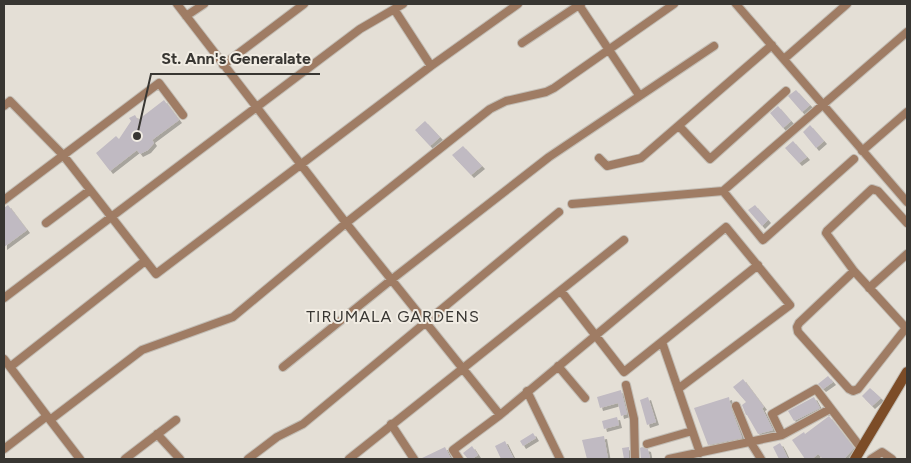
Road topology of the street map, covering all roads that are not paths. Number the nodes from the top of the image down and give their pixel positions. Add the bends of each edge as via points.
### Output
1 (177, 4) edge
2 (204, 4) edge
3 (304, 4) edge
4 (403, 4) edge
5 (518, 4) edge
6 (674, 4) edge
7 (748, 4) edge
8 (846, 4) edge
9 (580, 5) edge
10 (739, 7) edge
11 (394, 9) junction
12 (186, 16) junction
13 (907, 32) edge
14 (522, 43) dead end
15 (714, 46) dead end
16 (772, 46) junction
17 (608, 50) junction
18 (784, 60) junction
19 (223, 65) junction
20 (431, 66) junction
21 (786, 91) dead end
22 (639, 96) junction
23 (4, 106) edge
24 (823, 106) junction
25 (256, 107) junction
26 (907, 112) edge
27 (183, 115) dead end
28 (679, 126) junction
29 (862, 151) junction
30 (63, 155) junction
31 (599, 158) dead end
32 (854, 159) dead end
33 (301, 165) junction
34 (90, 190) junction
35 (723, 191) junction
36 (906, 199) edge
37 (4, 200) edge
38 (572, 204) dead end
39 (559, 212) dead end
40 (111, 216) junction
41 (46, 223) dead end
42 (346, 223) junction
43 (907, 223) edge
44 (624, 240) dead end
45 (907, 254) edge
46 (145, 261) junction
47 (758, 265) junction
48 (854, 271) junction
49 (391, 280) junction
50 (869, 288) junction
51 (561, 290) junction
52 (4, 298) edge
53 (426, 322) junction
54 (907, 328) edge
55 (596, 334) junction
56 (662, 342) junction
57 (4, 359) edge
58 (558, 366) junction
59 (10, 367) junction
60 (283, 367) dead end
61 (464, 368) junction
62 (907, 372) edge
63 (626, 385) dead end
64 (678, 389) junction
65 (527, 391) junction
66 (585, 398) dead end
67 (736, 406) dead end
68 (830, 409) junction
69 (500, 415) junction
70 (49, 418) junction
71 (176, 420) dead end
72 (391, 424) junction
73 (692, 431) junction
74 (157, 434) junction
75 (782, 435) junction
76 (751, 443) junction
77 (647, 444) dead end
78 (861, 448) junction
79 (4, 450) edge
80 (706, 455) edge
81 (80, 459) edge
82 (125, 459) edge
83 (180, 459) edge
84 (248, 459) edge
85 (349, 459) edge
86 (414, 459) edge
87 (459, 459) edge
88 (560, 459) edge
89 (635, 459) edge
90 (674, 459) edge
91 (760, 459) edge
92 (855, 459) edge
93 (871, 459) edge
94 (892, 459) edge

1 - 12 street
2 - 12 street
3 - 19 street
4 - 11 street
5 - 20 street
6 - 17 street
7 - 10 street
8 - 18 street
9 - 14 street
9 - 17 street
10 - 16 street
11 - 20 street
11 - 25 street via 360,29
12 - 19 street
13 - 24 street
15 - 22 street
16 - 18 street
16 - 28 street
17 - 22 street
17 - 42 street via 546,92 506,101 490,109
18 - 24 street
19 - 25 street
20 - 33 street
21 - 28 street via 710,158
22 - 49 street via 549,157
23 - 30 street via 10,101
24 - 29 street
24 - 35 street
25 - 33 street
25 - 40 street
26 - 29 street
27 - 30 street via 159,84
28 - 31 street via 641,158 607,166
29 - 36 street
30 - 34 street
30 - 37 street
32 - 35 street via 763,240
33 - 42 street
33 - 46 street via 156,274
34 - 40 street
34 - 41 street
35 - 38 street
39 - 53 street
40 - 46 street
40 - 52 street
42 - 49 street
42 - 70 street via 233,317 142,350
43 - 48 street via 872,188 826,233
44 - 51 street
45 - 50 street
46 - 59 street
47 - 55 street via 726,227
47 - 56 street
47 - 64 street via 790,305
48 - 50 street
48 - 54 street via 797,327 850,389 858,389
49 - 53 street
49 - 60 street
50 - 54 street
51 - 55 street
51 - 61 street
53 - 61 street
53 - 84 street via 303,424
55 - 56 street via 624,372
55 - 58 street
56 - 64 street
57 - 59 street
58 - 65 street
58 - 66 street
59 - 70 street
61 - 69 street
61 - 72 street
62 - 78 street
63 - 89 street via 634,419
64 - 73 street
65 - 69 street
65 - 88 street
67 - 76 street
68 - 75 street
68 - 75 street via 816,389 772,414
68 - 78 street
69 - 87 street via 453,450
70 - 79 street
70 - 81 street
71 - 74 street
72 - 85 street
72 - 86 street
73 - 77 street
73 - 80 street
74 - 82 street
74 - 83 street
75 - 76 street
76 - 80 street
76 - 91 street
78 - 92 street
80 - 90 street
93 - 94 street via 882,452

